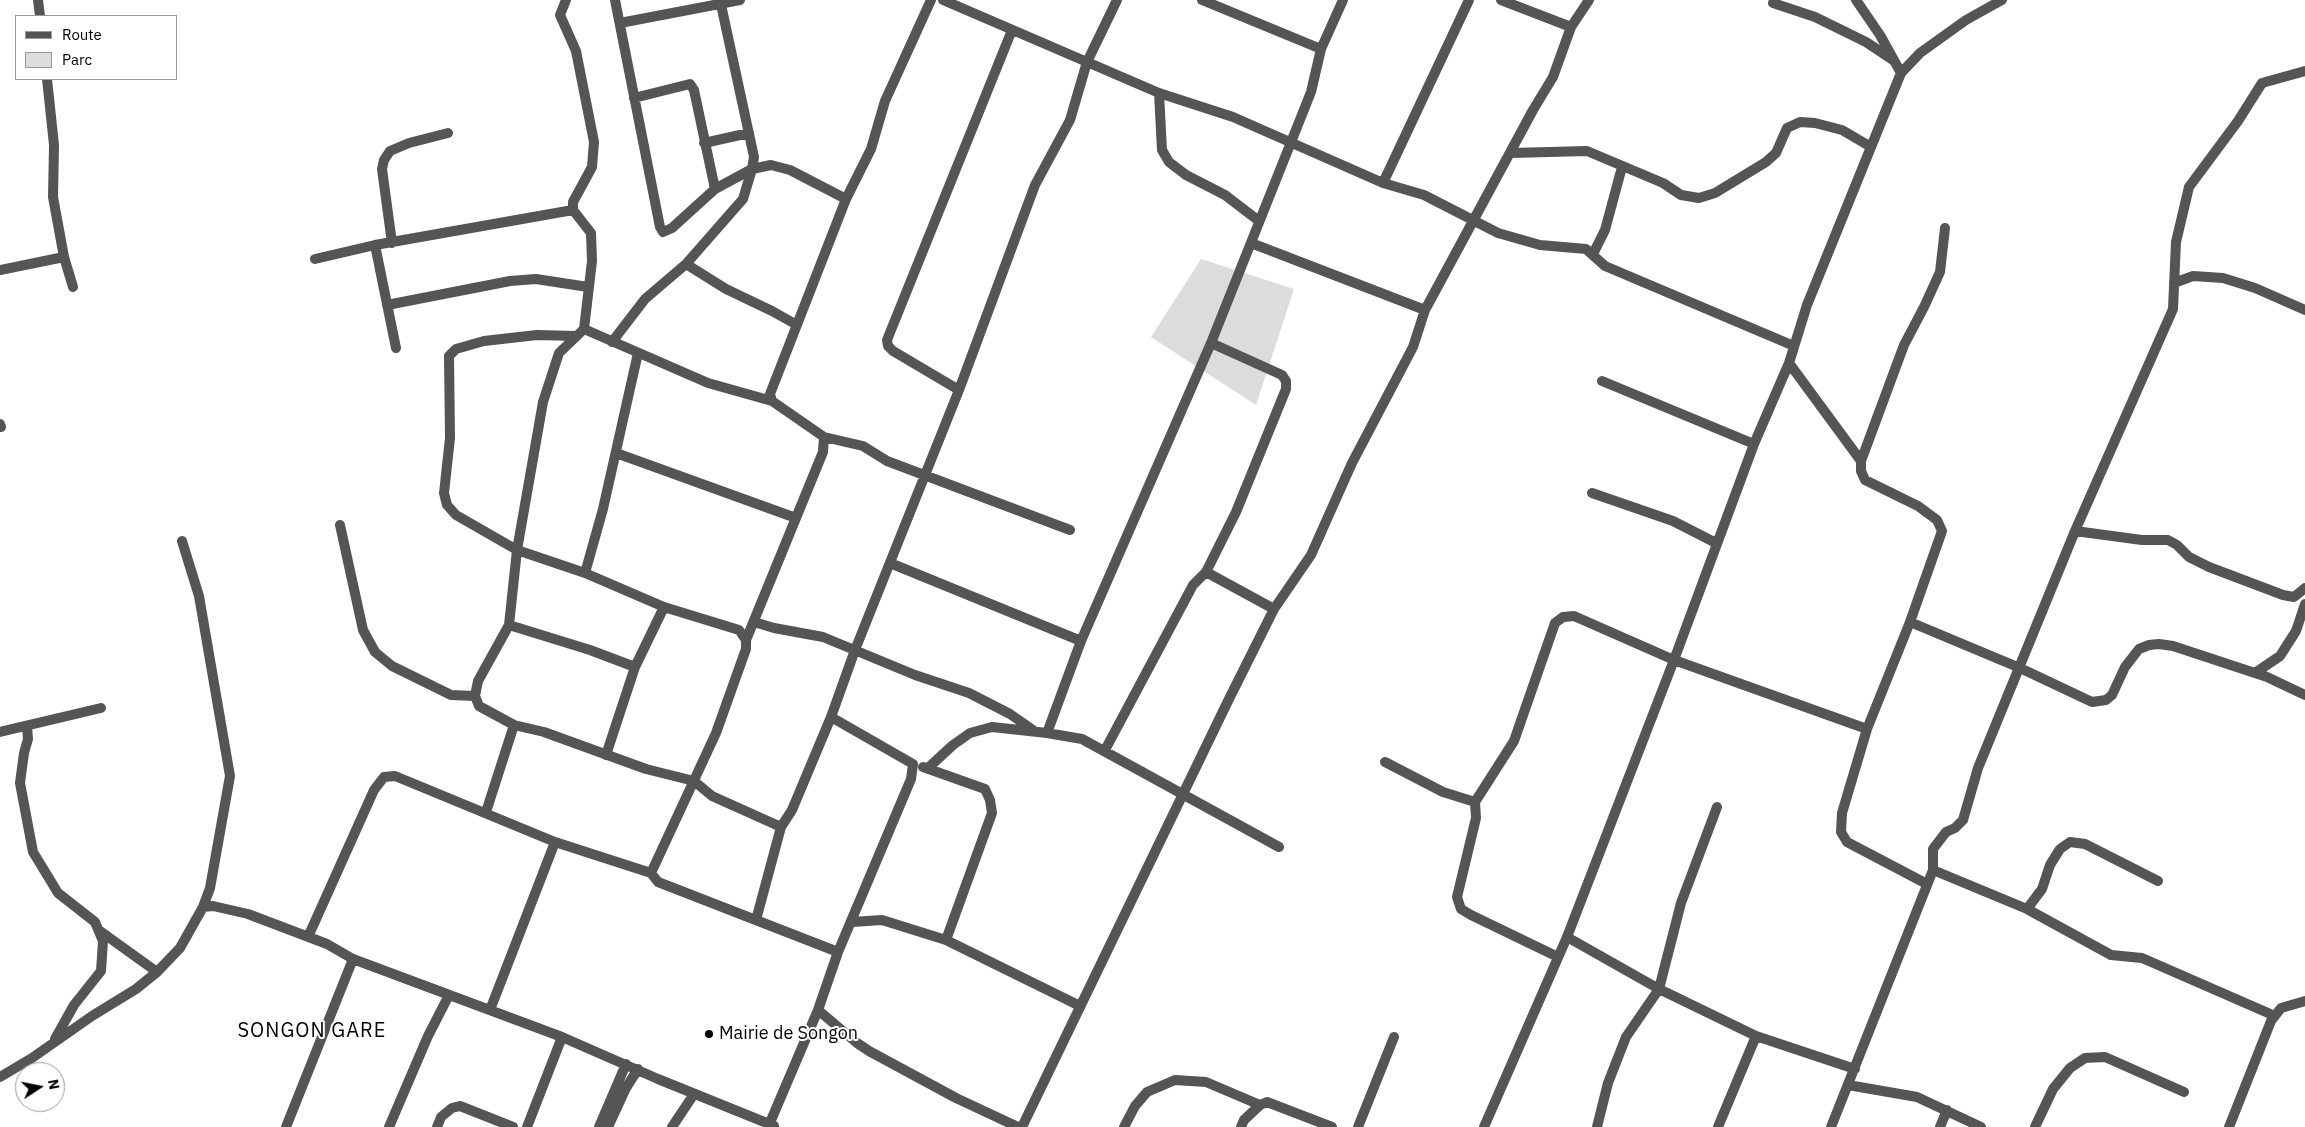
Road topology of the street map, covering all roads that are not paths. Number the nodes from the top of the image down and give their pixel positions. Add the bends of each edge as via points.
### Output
1 (38, 0) edge
2 (566, 0) edge
3 (615, 0) edge
4 (740, 0) edge
5 (931, 0) edge
6 (943, 0) edge
7 (1117, 0) edge
8 (1202, 0) edge
9 (1343, 0) edge
10 (1469, 0) edge
11 (1501, 0) edge
12 (1589, 0) edge
13 (1856, 0) edge
14 (2002, 0) edge
15 (721, 2) edge
16 (1773, 3) dead end
17 (40, 15) edge
18 (620, 23) junction
19 (1571, 27) junction
20 (1012, 30) junction
21 (1321, 50) junction
22 (1893, 60) junction
23 (1087, 62) junction
24 (2305, 71) edge
25 (1901, 73) junction
26 (47, 80) edge
27 (1159, 93) junction
28 (634, 98) junction
29 (448, 133) dead end
30 (749, 133) junction
31 (704, 143) junction
32 (1290, 143) junction
33 (1871, 147) junction
34 (1511, 153) junction
35 (1622, 167) junction
36 (752, 169) junction
37 (1383, 183) junction
38 (714, 189) junction
39 (846, 199) junction
40 (573, 210) junction
41 (1474, 220) junction
42 (1259, 221) junction
43 (1945, 228) dead end
44 (392, 243) junction
45 (1251, 243) junction
46 (375, 245) junction
47 (1593, 254) junction
48 (64, 257) junction
49 (315, 258) dead end
50 (686, 264) junction
51 (0, 270) edge
52 (2174, 283) junction
53 (73, 287) dead end
54 (588, 287) junction
55 (387, 305) junction
56 (1425, 310) junction
57 (2305, 310) edge
58 (796, 325) junction
59 (580, 332) junction
60 (612, 342) junction
61 (1211, 343) junction
62 (1794, 346) junction
63 (396, 348) dead end
64 (638, 354) junction
65 (1789, 363) junction
66 (1602, 381) dead end
67 (959, 390) junction
68 (772, 401) junction
69 (824, 437) junction
70 (1754, 444) junction
71 (616, 453) junction
72 (1860, 461) junction
73 (925, 476) junction
74 (1592, 493) dead end
75 (796, 518) junction
76 (340, 525) dead end
77 (1070, 530) dead end
78 (2075, 531) junction
79 (182, 541) dead end
80 (1716, 543) junction
81 (517, 550) junction
82 (890, 563) junction
83 (1206, 572) junction
84 (585, 573) junction
85 (2305, 588) edge
86 (2305, 604) edge
87 (664, 607) junction
88 (1274, 609) junction
89 (754, 622) junction
90 (1910, 622) junction
91 (509, 625) junction
92 (746, 640) junction
93 (1081, 641) junction
94 (855, 650) junction
95 (1674, 660) junction
96 (635, 667) junction
97 (2020, 668) junction
98 (2256, 673) junction
99 (2305, 695) edge
100 (475, 696) junction
101 (102, 708) dead end
102 (831, 717) junction
103 (514, 725) junction
104 (27, 726) junction
105 (1867, 729) junction
106 (1033, 731) junction
107 (0, 732) edge
108 (1047, 733) junction
109 (1105, 750) junction
110 (606, 755) junction
111 (1385, 762) dead end
112 (913, 764) junction
113 (928, 768) junction
114 (694, 781) junction
115 (1182, 794) junction
116 (1475, 802) junction
117 (1717, 807) dead end
118 (486, 812) junction
119 (781, 826) junction
120 (555, 842) junction
121 (1279, 847) dead end
122 (1933, 870) junction
123 (651, 873) junction
124 (2158, 881) dead end
125 (1928, 884) junction
126 (203, 907) junction
127 (2027, 909) junction
128 (756, 920) junction
129 (852, 922) junction
130 (100, 931) junction
131 (308, 937) junction
132 (1567, 937) junction
133 (946, 940) junction
134 (838, 952) junction
135 (1558, 957) junction
136 (353, 959) junction
137 (157, 972) junction
138 (1659, 989) junction
139 (449, 995) junction
140 (2305, 1001) edge
141 (1080, 1006) junction
142 (490, 1010) junction
143 (818, 1010) junction
144 (2275, 1016) junction
145 (1756, 1036) junction
146 (562, 1037) junction
147 (1394, 1037) dead end
148 (53, 1042) junction
149 (626, 1064) junction
150 (638, 1069) junction
151 (1855, 1069) junction
152 (0, 1077) edge
153 (1848, 1086) junction
154 (2184, 1092) dead end
155 (694, 1094) junction
156 (1260, 1105) junction
157 (1947, 1110) junction
158 (772, 1126) edge
159 (286, 1127) edge
160 (389, 1127) edge
161 (437, 1127) edge
162 (513, 1127) edge
163 (527, 1127) edge
164 (600, 1127) edge
165 (608, 1127) edge
166 (672, 1127) edge
167 (1018, 1127) edge
168 (1022, 1127) edge
169 (1124, 1127) edge
170 (1241, 1127) edge
171 (1332, 1127) edge
172 (1358, 1127) edge
173 (1484, 1127) edge
174 (1597, 1127) edge
175 (1718, 1127) edge
176 (1831, 1127) edge
177 (1940, 1127) edge
178 (1981, 1127) edge
179 (2035, 1127) edge
180 (2229, 1127) edge

1 - 17 street
2 - 40 street via 560,15 576,51 594,142 592,167 573,202
3 - 18 street
4 - 15 street
5 - 39 street via 885,101 871,149
6 - 20 street
7 - 23 street
8 - 21 street
9 - 21 street
10 - 37 street
11 - 19 street
12 - 19 street
13 - 22 street
14 - 25 street via 1966,20 1920,53
15 - 18 street
15 - 30 street
16 - 22 street via 1815,17 1866,42
18 - 28 street
19 - 34 street via 1554,78
20 - 23 street
20 - 67 street via 887,340 893,351
21 - 32 street via 1311,92
22 - 25 street
23 - 27 street
23 - 67 street via 1070,120 1035,186
24 - 52 street via 2262,83 2189,187 2176,242
25 - 33 street
26 - 48 street via 54,145 53,197
27 - 32 street via 1233,117
27 - 42 street via 1162,150 1168,162 1225,195
28 - 31 street via 690,84 694,90
28 - 38 street via 663,232 672,228
29 - 44 street via 409,143 390,152 384,160 382,169
30 - 31 street
30 - 36 street via 754,157
31 - 38 street
32 - 37 street
32 - 42 street
33 - 35 street via 1842,130 1800,122 1786,128 1776,152 1766,162 1715,193 1700,198 1681,195 1663,183
33 - 62 street via 1807,305
34 - 35 street via 1587,151
34 - 41 street
35 - 47 street via 1605,230
36 - 38 street
36 - 39 street via 771,165 790,170
36 - 50 street via 743,199
37 - 41 street via 1424,195
39 - 58 street
40 - 44 street
40 - 54 street via 591,233
41 - 47 street via 1498,233 1540,245 1586,249
41 - 56 street
42 - 45 street
43 - 72 street via 1940,272 1904,345
44 - 46 street
45 - 56 street
45 - 61 street
46 - 49 street
46 - 55 street
47 - 62 street via 1605,266
48 - 51 street
48 - 53 street
50 - 58 street
50 - 60 street via 645,299
52 - 57 street via 2193,276 2223,278
52 - 78 street via 2173,309
54 - 55 street via 536,279 510,281
54 - 59 street
55 - 63 street
56 - 88 street via 1413,348 1352,463 1311,555
58 - 68 street via 770,394
59 - 60 street
59 - 81 street via 559,353 544,402
59 - 81 street via 484,341 456,349 449,356 450,438 444,493 448,505 456,515
60 - 64 street
61 - 83 street via 1282,376 1286,388 1236,512
61 - 93 street
62 - 65 street
64 - 68 street via 708,383
64 - 71 street
65 - 70 street
65 - 72 street
66 - 70 street
67 - 73 street
68 - 69 street
69 - 73 street via 863,446 888,461
69 - 75 street via 823,452
70 - 80 street
71 - 75 street
71 - 84 street
72 - 90 street via 1865,480 1918,506 1937,520 1942,531
73 - 77 street
73 - 82 street
74 - 80 street via 1673,521
75 - 89 street
76 - 100 street via 363,630 375,652 392,666 451,695
78 - 85 street via 2142,540 2168,540 2189,557 2209,567 2284,594 2294,597
78 - 97 street
79 - 126 street via 199,596 230,776 210,888
80 - 95 street
81 - 84 street
81 - 91 street
82 - 93 street
82 - 94 street
83 - 88 street
83 - 109 street via 1193,585
84 - 87 street
86 - 98 street via 2296,631 2280,656
87 - 92 street via 739,630
87 - 96 street
88 - 115 street
89 - 92 street
89 - 94 street via 823,637
90 - 97 street
90 - 105 street
91 - 96 street
91 - 100 street via 478,681
92 - 114 street via 746,649 716,732
93 - 108 street
94 - 102 street
94 - 106 street via 915,676 969,693 1010,714
95 - 105 street
95 - 116 street via 1574,616 1554,624 1514,741
95 - 132 street
96 - 110 street
97 - 98 street via 2092,702 2106,700 2112,695 2125,667 2139,649 2149,645 2172,646
97 - 122 street via 1978,768 1964,820 1938,840 1933,849
98 - 99 street
100 - 103 street via 479,706
101 - 104 street
102 - 112 street
102 - 119 street via 792,810
103 - 110 street via 544,732
103 - 118 street
104 - 107 street
104 - 130 street via 28,739 20,783 33,852 58,893 96,922
105 - 125 street via 1842,813 1841,832 1847,842
106 - 108 street
106 - 113 street via 992,727 970,733
108 - 109 street via 1082,740
109 - 115 street
110 - 114 street
111 - 116 street via 1443,792
112 - 113 street
112 - 129 street
113 - 133 street via 985,789 992,812
114 - 119 street via 712,796
114 - 123 street
115 - 121 street
115 - 141 street
116 - 135 street via 1476,818 1456,897 1461,909
117 - 138 street via 1681,903
118 - 120 street
118 - 131 street via 395,776 384,778 374,790
119 - 128 street
120 - 123 street
120 - 142 street
122 - 125 street
122 - 127 street
123 - 128 street via 658,882
124 - 127 street via 2085,844 2070,842 2060,849 2050,865 2042,889
125 - 151 street
126 - 131 street via 213,906 248,914
126 - 137 street via 180,948
127 - 144 street via 2111,955 2142,958
128 - 134 street
129 - 133 street via 882,920
129 - 134 street
130 - 137 street
130 - 148 street via 103,942 101,971 74,1005
131 - 136 street
132 - 135 street
132 - 138 street
133 - 141 street
134 - 143 street
135 - 173 street
136 - 139 street
136 - 159 street
137 - 148 street
138 - 145 street
138 - 174 street via 1626,1036 1608,1083
139 - 142 street
139 - 160 street
140 - 144 street via 2281,1008
141 - 168 street
142 - 146 street
143 - 158 street
143 - 167 street via 869,1051
144 - 180 street
145 - 151 street
145 - 175 street
146 - 149 street
146 - 163 street
147 - 172 street
148 - 152 street
149 - 150 street
149 - 164 street
150 - 155 street
150 - 165 street
151 - 153 street
153 - 157 street via 1917,1097
153 - 176 street
154 - 179 street via 2105,1057 2085,1058 2070,1068 2053,1090
155 - 158 street
155 - 166 street
156 - 169 street via 1206,1082 1175,1080 1147,1092
156 - 170 street
156 - 171 street via 1274,1104
157 - 177 street
157 - 178 street
161 - 162 street via 441,1117 460,1106

